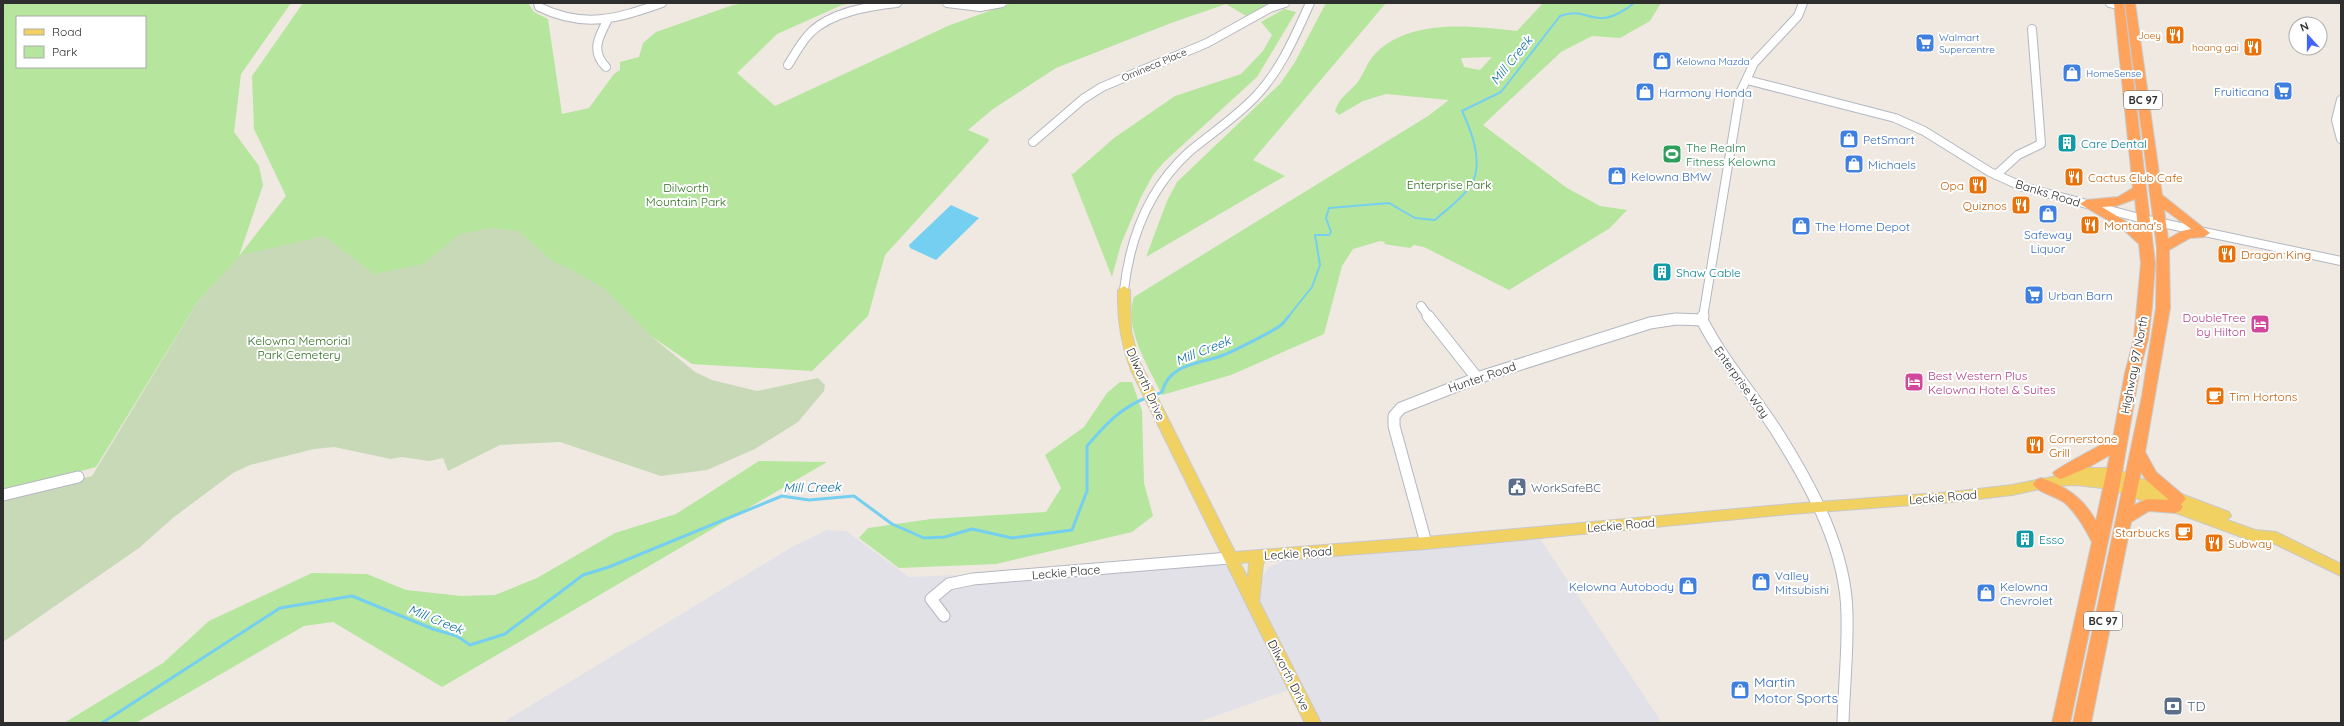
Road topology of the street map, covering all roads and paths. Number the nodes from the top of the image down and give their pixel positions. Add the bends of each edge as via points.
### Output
1 (538, 3) edge
2 (662, 3) edge
3 (897, 3) edge
4 (947, 3) edge
5 (1002, 3) edge
6 (1284, 3) edge
7 (1803, 3) edge
8 (2119, 3) edge
9 (1306, 4) edge
10 (608, 19) junction
11 (2032, 30) dead end
12 (788, 65) dead end
13 (606, 66) dead end
14 (1746, 80) junction
15 (2341, 100) edge
16 (2341, 139) edge
17 (1033, 142) dead end
18 (1996, 175) junction
19 (2140, 189) junction
20 (2156, 197) junction
21 (2086, 204) junction
22 (2143, 219) junction
23 (2159, 223) junction
24 (2204, 233) junction
25 (2146, 244) junction
26 (2162, 248) junction
27 (2341, 261) edge
28 (1124, 290) joint
29 (1421, 306) dead end
30 (1702, 320) junction
31 (1477, 378) junction
32 (2120, 441) junction
33 (2137, 451) junction
34 (2061, 473) junction
35 (78, 477) dead end
36 (2113, 479) junction
37 (2041, 484) junction
38 (2130, 485) junction
39 (2012, 490) junction
40 (3, 495) edge
41 (2176, 503) junction
42 (1819, 507) junction
43 (2124, 518) junction
44 (1426, 543) junction
45 (2100, 543) junction
46 (1261, 556) junction
47 (1229, 558) junction
48 (2341, 570) edge
49 (1252, 602) junction
50 (944, 616) dead end
51 (1313, 723) edge
52 (1843, 723) edge
53 (2061, 723) edge
54 (2082, 723) edge

1 - 10 street via 539,7 562,17
2 - 10 street
3 - 12 street via 840,16 816,28
4 - 5 street via 980,7
6 - 17 street, Omineca Place via 1270,8 1207,43 1102,88 1083,99
7 - 14 street via 1798,16 1754,62
8 - 19 highway, Highway 97 North / BC 97
8 - 20 highway, Highway 97 North / BC 97 via 2132,15
9 - 28 street, Dilworth Drive via 1287,54 1255,97 1171,170 1156,187 1131,247
10 - 13 street via 595,49 598,60
11 - 18 street via 2041,144 2018,155
14 - 18 street, Banks Road via 1894,118 1924,131
14 - 30 street via 1740,93 1732,136
15 - 16 street via 2336,120
18 - 21 street, Banks Road via 2023,187
19 - 21 highway via 2129,198 2116,203
19 - 22 highway, Highway 97 North / BC 97
20 - 23 highway, Highway 97 North / BC 97
20 - 24 highway
21 - 22 street, Banks Road
21 - 25 highway via 2127,226
22 - 23 street, Banks Road
22 - 25 highway, Highway 97 North / BC 97
23 - 24 street, Banks Road
23 - 26 highway, Highway 97 North / BC 97
24 - 26 highway via 2187,234
24 - 27 street, Banks Road
25 - 32 highway, Highway 97 North / BC 97 via 2148,263 2141,339
26 - 33 highway, Highway 97 North / BC 97 via 2164,308
28 - 47 main road, Dilworth Drive via 1123,307 1127,338 1134,362
29 - 31 street
30 - 31 street, Hunter Road via 1676,319 1650,323
30 - 42 street, Enterprise Way via 1717,349 1779,435
31 - 44 street, Hunter Road via 1414,401 1401,408 1394,416 1394,426
32 - 34 highway via 2084,463
32 - 36 highway, Highway 97 North / BC 97
33 - 38 highway, Highway 97 North / BC 97
33 - 41 highway via 2151,476
34 - 36 main road, Leckie Road
34 - 39 main road, Leckie Road via 2018,483
35 - 40 street
36 - 37 main road, Leckie Road
36 - 38 main road, Leckie Road
36 - 45 highway, Highway 97 North / BC 97
37 - 39 main road, Leckie Road
37 - 45 highway via 2058,489 2079,506
38 - 41 main road, Leckie Road
38 - 43 highway, Highway 97 North / BC 97
39 - 42 main road, Leckie Road
41 - 43 highway via 2147,505
41 - 48 main road, Leckie Road via 2255,536 2277,539
42 - 44 main road, Leckie Road
42 - 52 street, Enterprise Way via 1840,563 1847,613
43 - 54 highway, Highway 97 North / BC 97
44 - 46 main road, Leckie Road
45 - 53 highway, Highway 97 North / BC 97
46 - 47 main road, Leckie Road
46 - 49 main road via 1256,563
47 - 49 main road, Dilworth Drive
47 - 50 street, Leckie Place via 973,579 949,584 930,599
49 - 51 main road, Dilworth Drive

